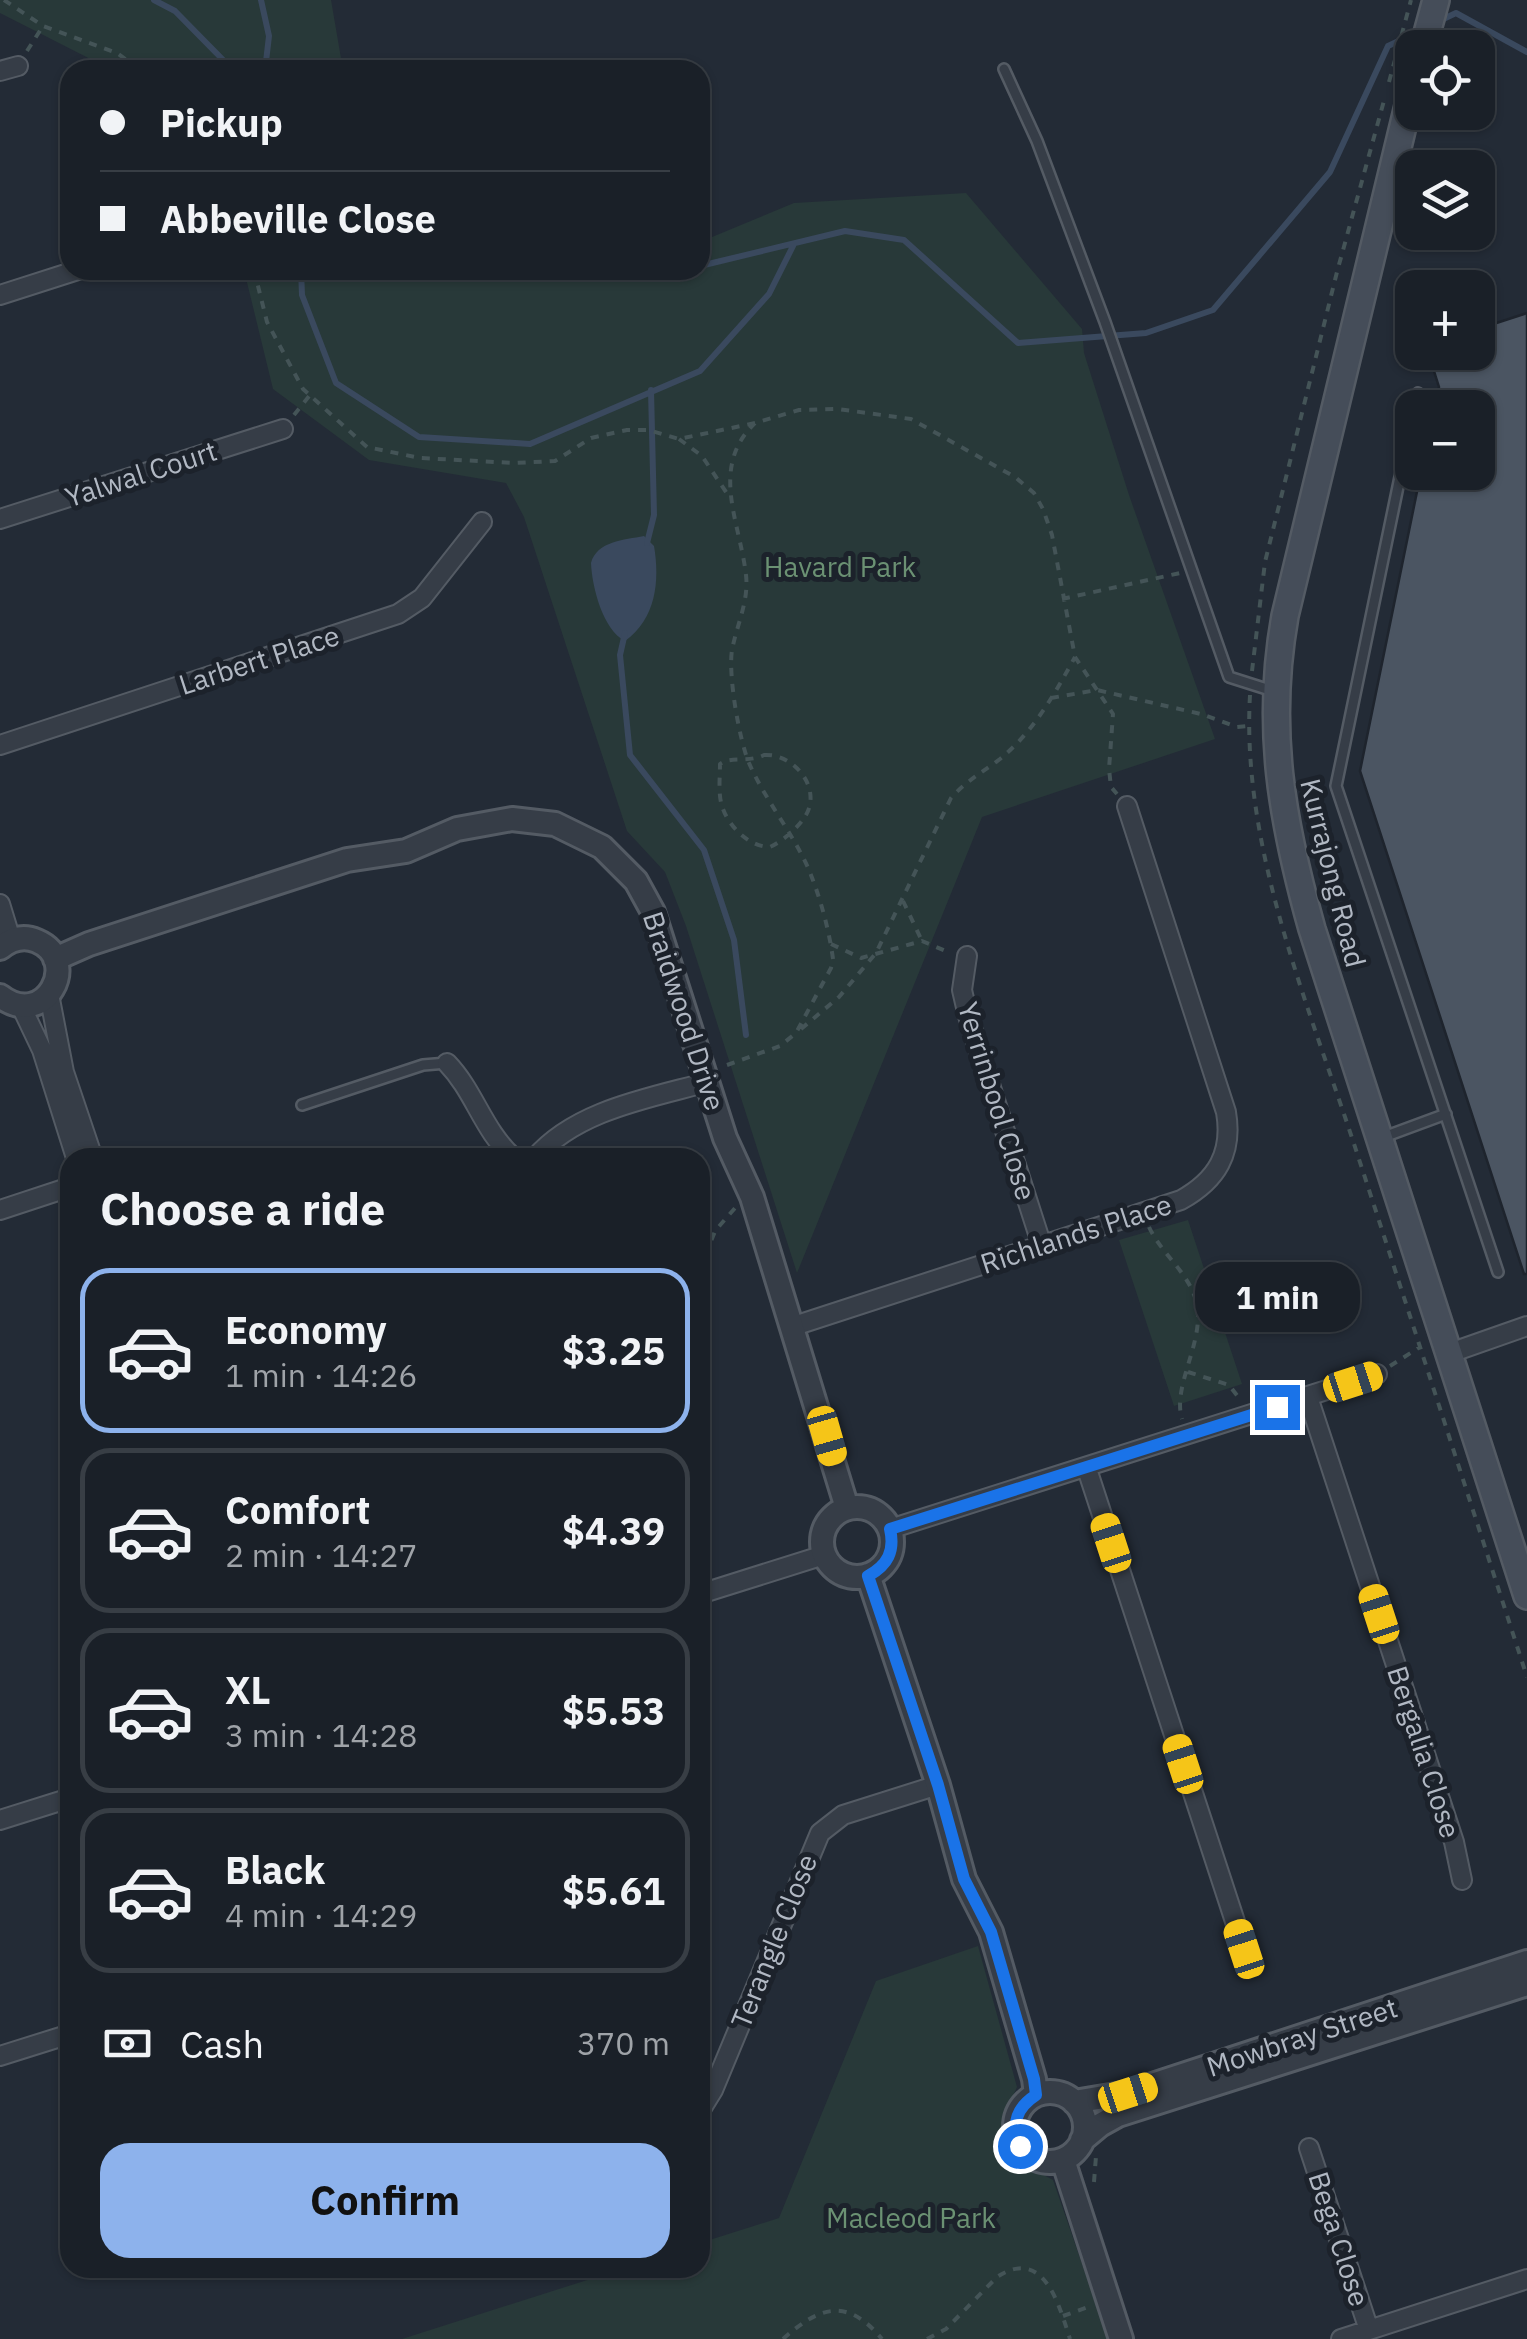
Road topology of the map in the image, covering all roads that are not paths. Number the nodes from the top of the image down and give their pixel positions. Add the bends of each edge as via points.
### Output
1 (1436, 0) edge
2 (1428, 30) edge
3 (1004, 69) dead end
4 (1395, 120) edge
5 (60, 276) edge
6 (0, 295) edge
7 (283, 429) road end
8 (1397, 490) edge
9 (0, 519) edge
10 (482, 522) dead end
11 (1275, 692) junction
12 (0, 745) edge
13 (1127, 806) road end
14 (0, 904) edge
15 (6, 944) edge
16 (967, 956) road end
17 (55, 959) junction
18 (49, 994) junction
19 (10, 1000) edge
20 (447, 1063) joint
21 (708, 1082) junction
22 (302, 1106) dead end
23 (1446, 1114) junction
24 (1379, 1139) junction
25 (73, 1148) edge
26 (90, 1148) edge
27 (505, 1148) edge
28 (545, 1148) edge
29 (60, 1190) edge
30 (0, 1210) edge
31 (1042, 1246) junction
32 (1498, 1272) dead end
33 (1527, 1326) edge
34 (791, 1327) junction
35 (1450, 1352) junction
36 (1377, 1374) road end
37 (1308, 1397) junction
38 (1086, 1469) junction
39 (846, 1508) junction
40 (890, 1529) junction
41 (824, 1555) junction
42 (868, 1576) junction
43 (710, 1591) edge
44 (1527, 1596) edge
45 (938, 1785) junction
46 (60, 1801) edge
47 (0, 1820) edge
48 (1462, 1880) dead end
49 (1244, 1949) dead end
50 (1527, 1962) edge
51 (1527, 1984) edge
52 (60, 2037) edge
53 (0, 2056) edge
54 (710, 2095) edge
55 (1036, 2095) junction
56 (1074, 2102) junction
57 (1090, 2146) junction
58 (1309, 2148) dead end
59 (1063, 2160) junction
60 (1527, 2279) edge
61 (1369, 2330) junction
62 (1121, 2339) edge
63 (1341, 2339) edge

1 - 2 main road
3 - 11 lane via 1115,348 1229,677
4 - 11 main road, Kurrajong Road via 1292,582
5 - 6 street
7 - 9 street, Yalwal Court
8 - 23 lane via 1336,786
10 - 12 street, Larbert Place via 422,598 398,614
11 - 24 main road, Kurrajong Road via 1288,840
13 - 31 street, Richlands Place via 1228,1126 1224,1156 1212,1178 1181,1200
14 - 15 street
15 - 17 street via 22,938 42,943
16 - 31 street, Yerrinbool Close via 962,990 968,1016
17 - 18 street via 57,977
17 - 21 street, Braidwood Drive via 347,860 406,851 497,820 543,821 602,847 645,894
18 - 19 street via 41,1001
18 - 26 street via 64,1072
19 - 25 street via 42,1050
20 - 22 lane
20 - 27 street
21 - 28 street via 584,1121
21 - 34 street, Braidwood Drive
23 - 24 lane
23 - 32 lane
24 - 35 main road, Kurrajong Road
29 - 30 street
31 - 34 street, Richlands Place
33 - 35 street
34 - 39 street, Braidwood Drive
35 - 44 main road, Kurrajong Road
36 - 37 street
37 - 38 street
37 - 48 street, Bergalia Close
38 - 40 street
38 - 49 street
39 - 40 street via 877,1512
39 - 41 street via 828,1522
40 - 42 street via 891,1552
41 - 42 street via 847,1576
41 - 43 street
42 - 45 street
45 - 54 street, Terangle Close via 843,1815 820,1833
45 - 55 street via 964,1879 991,1932
46 - 47 street
50 - 56 street, Mowbray Street via 1128,2093
51 - 57 street, Mowbray Street via 1118,2115 1100,2125
52 - 53 street
55 - 56 street via 1056,2093
55 - 59 street via 1018,2111 1020,2146 1039,2161
56 - 57 street
57 - 59 street
58 - 61 street, Bega Close
59 - 62 street
60 - 61 street
61 - 63 street

